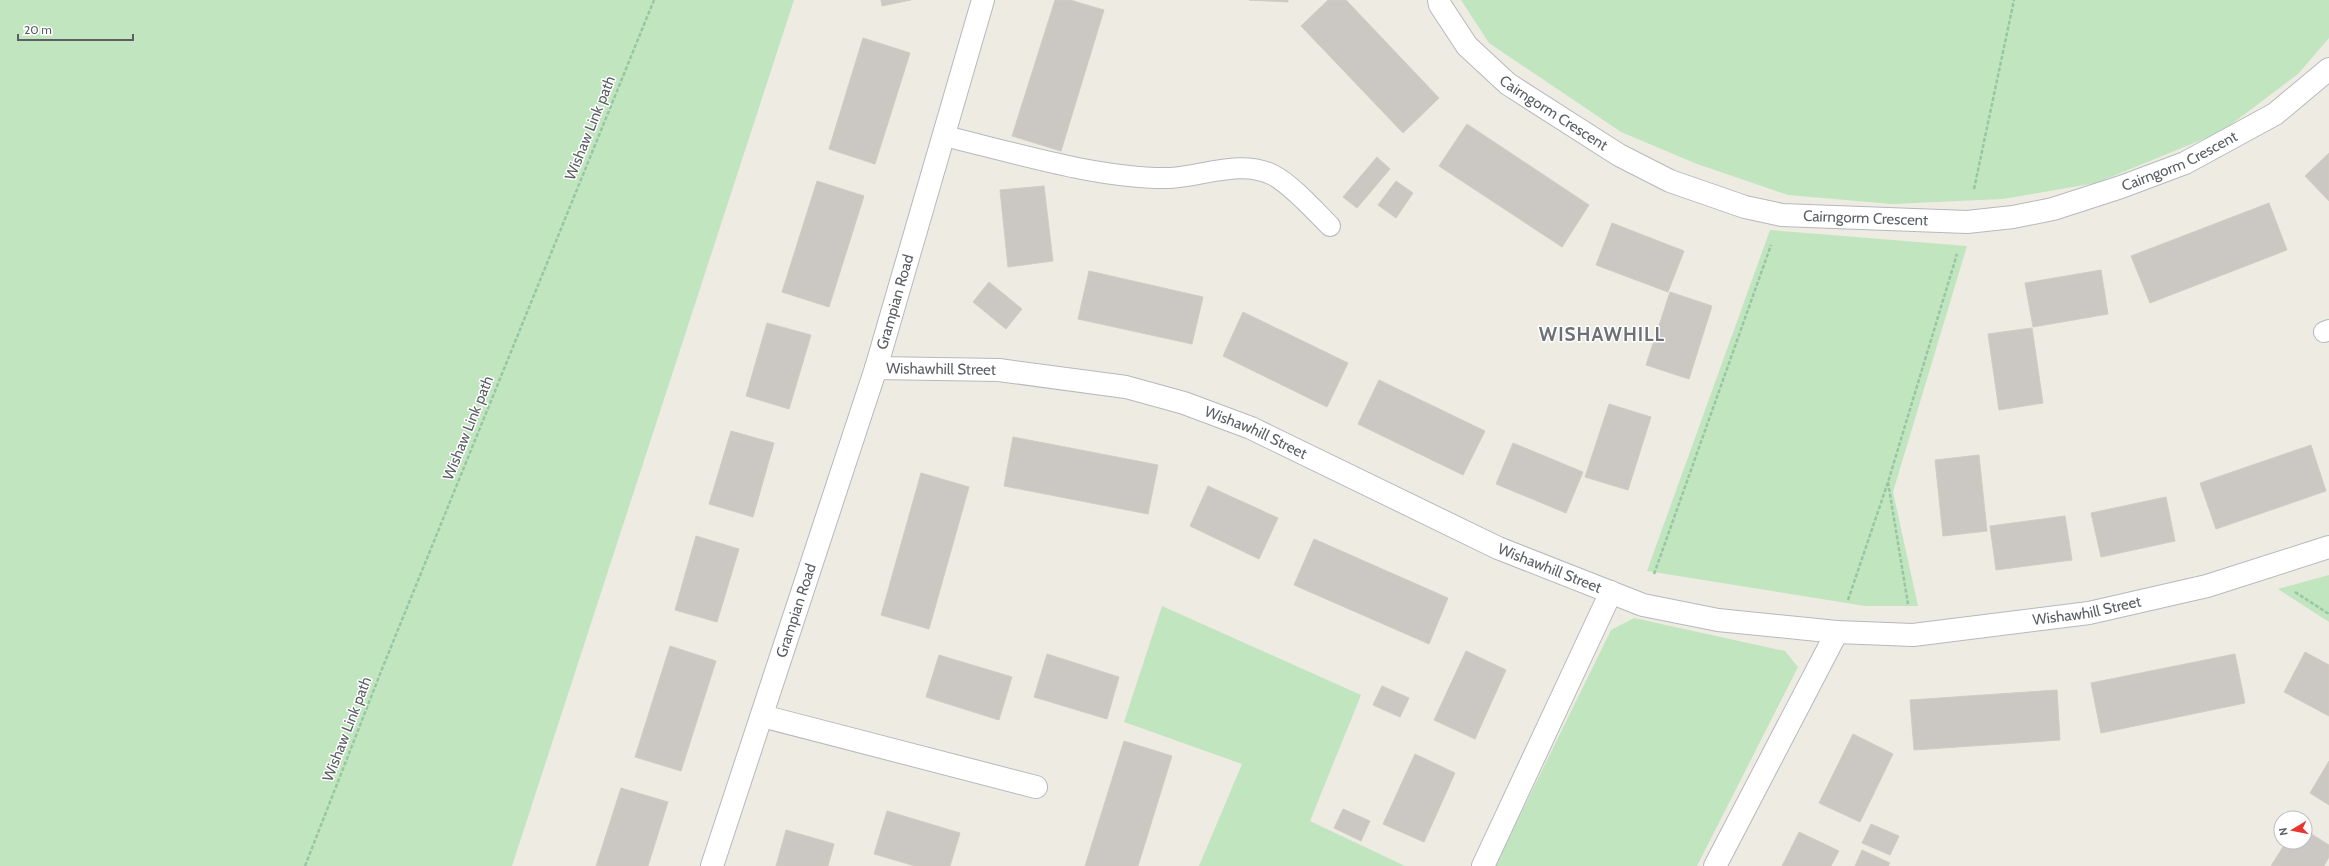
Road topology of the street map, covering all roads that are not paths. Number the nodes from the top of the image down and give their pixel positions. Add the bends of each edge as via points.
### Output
1 (983, 0) edge
2 (1439, 0) edge
3 (2329, 69) edge
4 (944, 136) junction
5 (1330, 226) dead end
6 (876, 368) junction
7 (2329, 547) edge
8 (1611, 592) junction
9 (1837, 632) junction
10 (762, 716) junction
11 (1036, 787) dead end
12 (712, 866) edge
13 (1483, 866) edge
14 (1715, 866) edge

1 - 4 street, Grampian Road
2 - 3 street, Cairngorm Crescent via 1467,46 1508,84 1619,155 1670,181 1745,207 1782,215 1967,222 2053,209 2121,188 2185,163 2275,114
4 - 5 lane via 1067,165 1134,176 1172,178 1247,169 1274,175
4 - 6 street, Grampian Road
6 - 8 street, Wishawhill Street via 999,370 1126,387 1184,403 1252,428 1498,548
6 - 10 street, Grampian Road
7 - 9 street, Wishawhill Street via 2207,586 2089,612 1913,635
8 - 9 street, Wishawhill Street via 1643,605 1718,620
8 - 13 street, Wishawhill Street
9 - 14 street
10 - 11 street
10 - 12 street, Grampian Road

